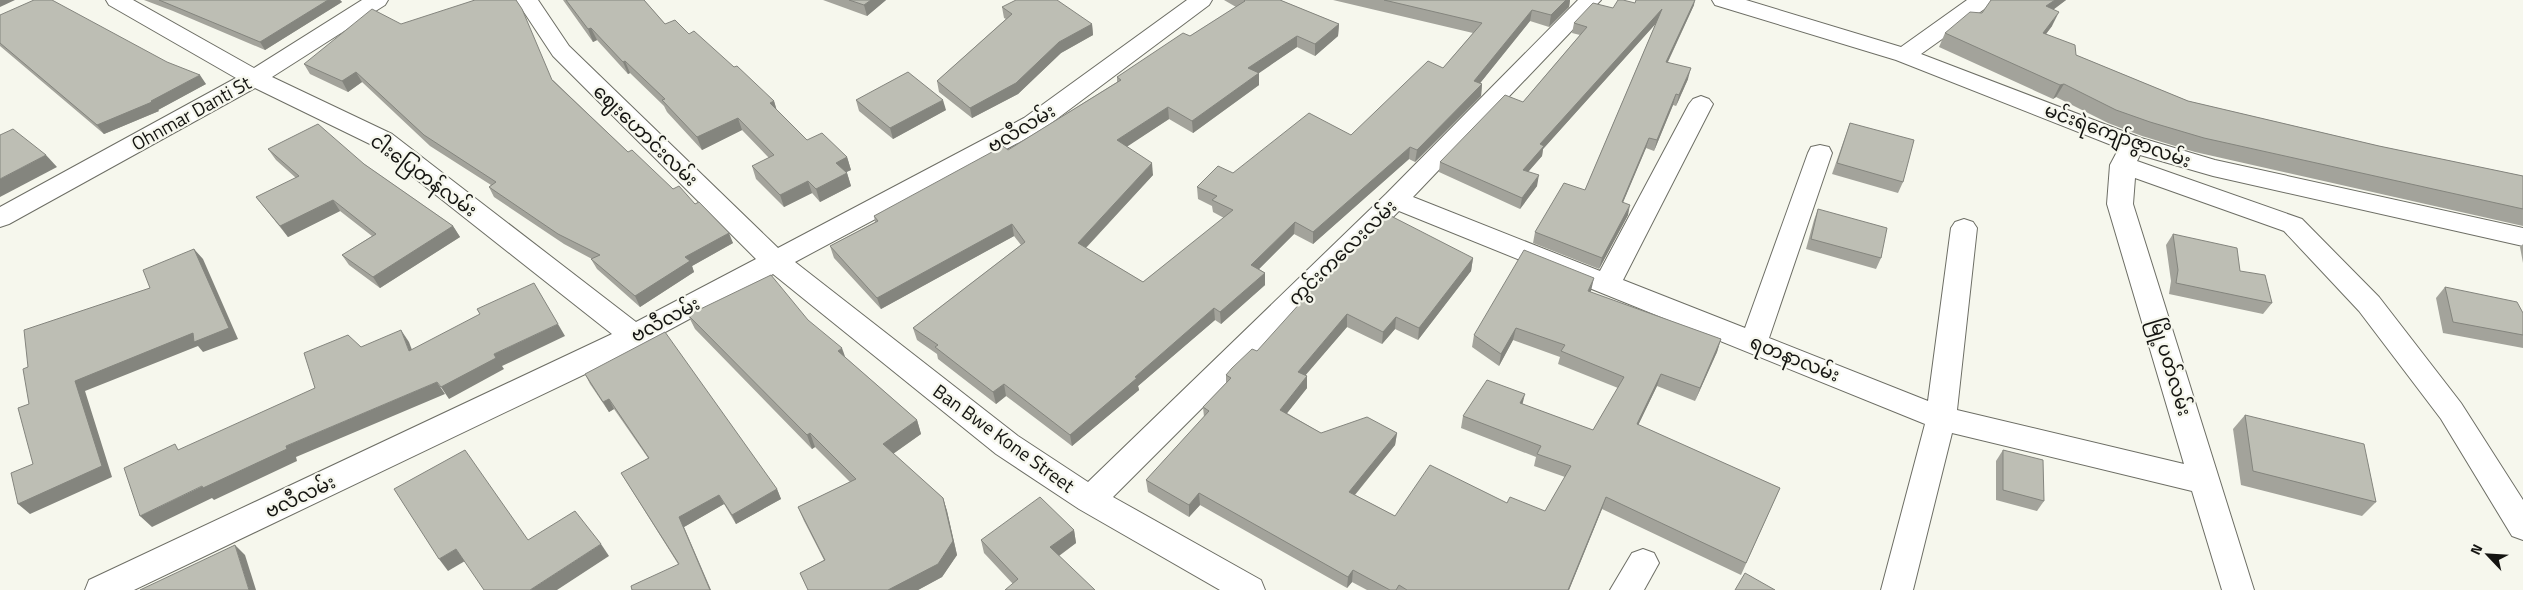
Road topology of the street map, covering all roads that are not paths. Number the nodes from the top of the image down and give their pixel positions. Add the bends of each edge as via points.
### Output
1 (117, 0) edge
2 (378, 0) edge
3 (527, 0) edge
4 (1200, 0) edge
5 (1590, 0) edge
6 (1723, 0) edge
7 (1982, 0) edge
8 (1904, 55) junction
9 (254, 78) junction
10 (1701, 104) dead end
11 (1820, 154) dead end
12 (2128, 154) junction
13 (1395, 200) junction
14 (0, 218) edge
15 (1964, 228) dead end
16 (2523, 237) edge
17 (775, 261) junction
18 (1608, 284) junction
19 (634, 336) junction
20 (1754, 341) junction
21 (1941, 418) junction
22 (2206, 482) junction
23 (1090, 500) junction
24 (2523, 527) edge
25 (1643, 563) dead end
26 (101, 590) edge
27 (1249, 590) edge
28 (1626, 590) edge
29 (1897, 590) edge
30 (2238, 590) edge

1 - 9 street, ငါးပြေတန်လမ်း
2 - 9 street, Ohnmar Danti St
3 - 17 street, ဈေးဟောင်းလမ်း via 560,51
4 - 17 street, ဗလီလမ်း via 1033,124
5 - 13 street, ကွင်းကလေးလမ်း
6 - 8 street, မင်းရဲကျော်ဇွာလမ်း
7 - 8 street
8 - 12 street, မင်းရဲကျော်ဇွာလမ်း
9 - 14 street, Ohnmar Danti St
9 - 19 street, ငါးပြေတန်လမ်း via 383,140
10 - 18 street
11 - 20 street
12 - 16 street, မင်းရဲကျော်ဇွာလမ်း via 2213,168
12 - 22 street, မြို့ပတ်လမ်း via 2120,204
12 - 24 street via 2293,225 2375,312 2451,411
13 - 18 street, ရတနာလမ်း
13 - 23 street, ကွင်းကလေးလမ်း
15 - 21 street
17 - 19 street, ဗလီလမ်း
17 - 23 street, Ban Bwe Kone Street via 1007,445
18 - 20 street, ရတနာလမ်း
19 - 26 street, ဗလီလမ်း
20 - 21 street, ရတနာလမ်း
21 - 22 street, ရတနာလမ်း
21 - 29 street
22 - 30 street, မြို့ပတ်လမ်း
23 - 27 street, Ban Bwe Kone Street
25 - 28 street

